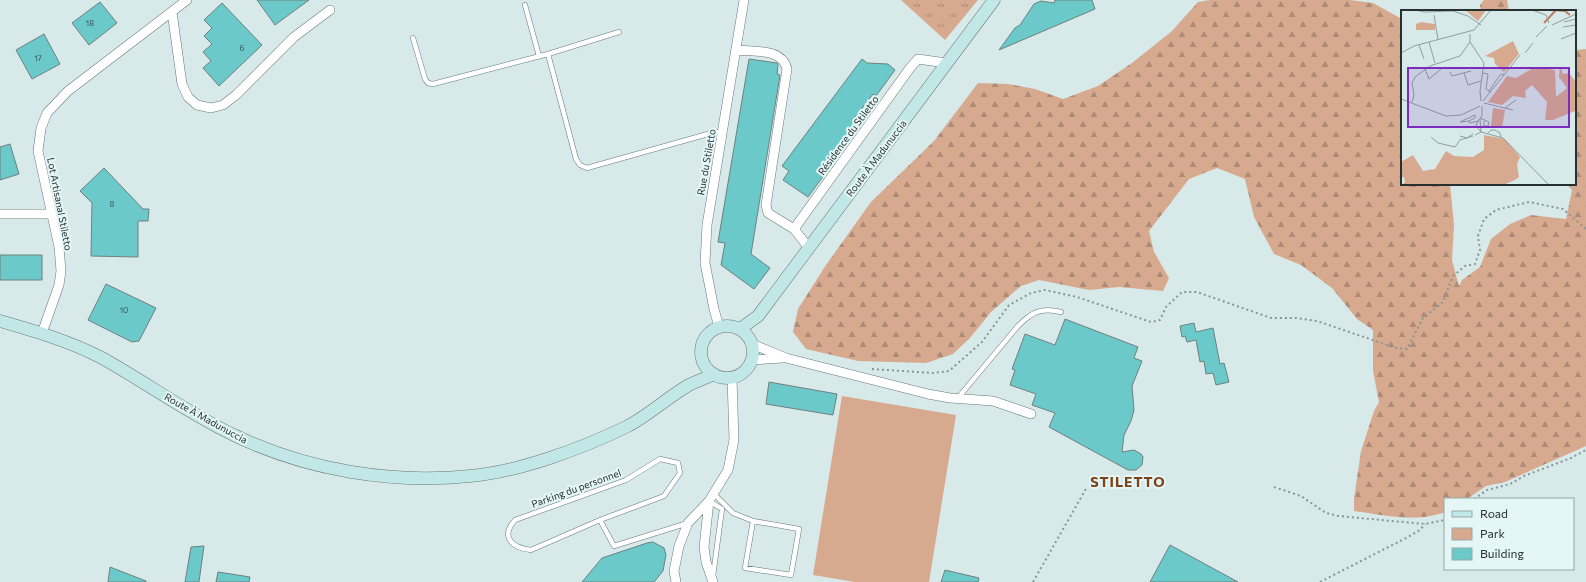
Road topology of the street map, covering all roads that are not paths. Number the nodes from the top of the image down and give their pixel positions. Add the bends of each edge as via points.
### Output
1 (187, 0) edge
2 (744, 0) edge
3 (994, 0) edge
4 (525, 5) dead end
5 (330, 10) dead end
6 (172, 12) junction
7 (618, 32) dead end
8 (413, 38) dead end
9 (737, 50) junction
10 (548, 54) junction
11 (539, 56) junction
12 (946, 63) junction
13 (723, 132) junction
14 (0, 214) edge
15 (52, 214) junction
16 (794, 229) junction
17 (809, 248) junction
18 (1060, 312) dead end
19 (758, 316) junction
20 (0, 321) edge
21 (719, 327) junction
22 (740, 329) junction
23 (42, 333) junction
24 (751, 342) junction
25 (786, 358) junction
26 (752, 360) junction
27 (703, 362) junction
28 (714, 374) junction
29 (732, 378) junction
30 (690, 385) junction
31 (957, 399) junction
32 (1031, 414) dead end
33 (712, 497) junction
34 (600, 520) junction
35 (753, 521) junction
36 (688, 523) junction
37 (676, 582) edge
38 (713, 582) edge

1 - 6 street, Lot Artisanal Stiletto
2 - 9 street, Rue du Stiletto
3 - 12 main road, Route À Madunuccia
4 - 11 lane
5 - 6 street via 294,37 236,95 223,105 211,108 197,105 188,97 182,84
6 - 15 street, Lot Artisanal Stiletto via 68,91 47,113 41,128 38,151
7 - 10 lane
8 - 11 lane via 425,78 428,83 433,84
9 - 13 street, Rue du Stiletto
9 - 16 street via 778,54 785,61 787,69 766,205 768,213
10 - 11 lane
10 - 13 lane via 576,159 586,168 715,132
12 - 16 street, Résidence du Stiletto via 918,59
12 - 17 main road, Route À Madunuccia
13 - 21 street, Rue du Stiletto via 707,225 705,262
14 - 15 street
15 - 23 street, Lot Artisanal Stiletto via 61,271 59,285
16 - 17 street
17 - 19 main road, Route À Madunuccia
18 - 31 lane via 1043,309 1028,315
19 - 22 main road
19 - 24 main road
20 - 23 main road, Route À Madunuccia
21 - 22 main road
21 - 27 main road via 706,337 702,350
22 - 24 main road
23 - 30 main road, Route À Madunuccia via 101,358 235,436 280,454 334,469 377,476 471,476 522,466 629,425
24 - 25 street
24 - 26 main road
25 - 26 street
25 - 31 street
26 - 29 main road via 744,372
27 - 28 main road
27 - 30 main road
28 - 29 main road
28 - 30 main road, Route À Madunuccia
29 - 33 street via 734,440 728,470
31 - 32 street via 993,401
33 - 35 lane via 733,513
33 - 36 street
33 - 38 street via 704,547
33 - 38 lane via 722,509
34 - 34 lane, Parking du personnel via 664,496 680,473 678,463 660,459 626,480 515,520 509,527 508,534 510,542 520,549 531,550
34 - 36 lane via 614,546
35 - 35 lane via 799,529 791,575 745,568
36 - 37 street via 679,546 674,571

